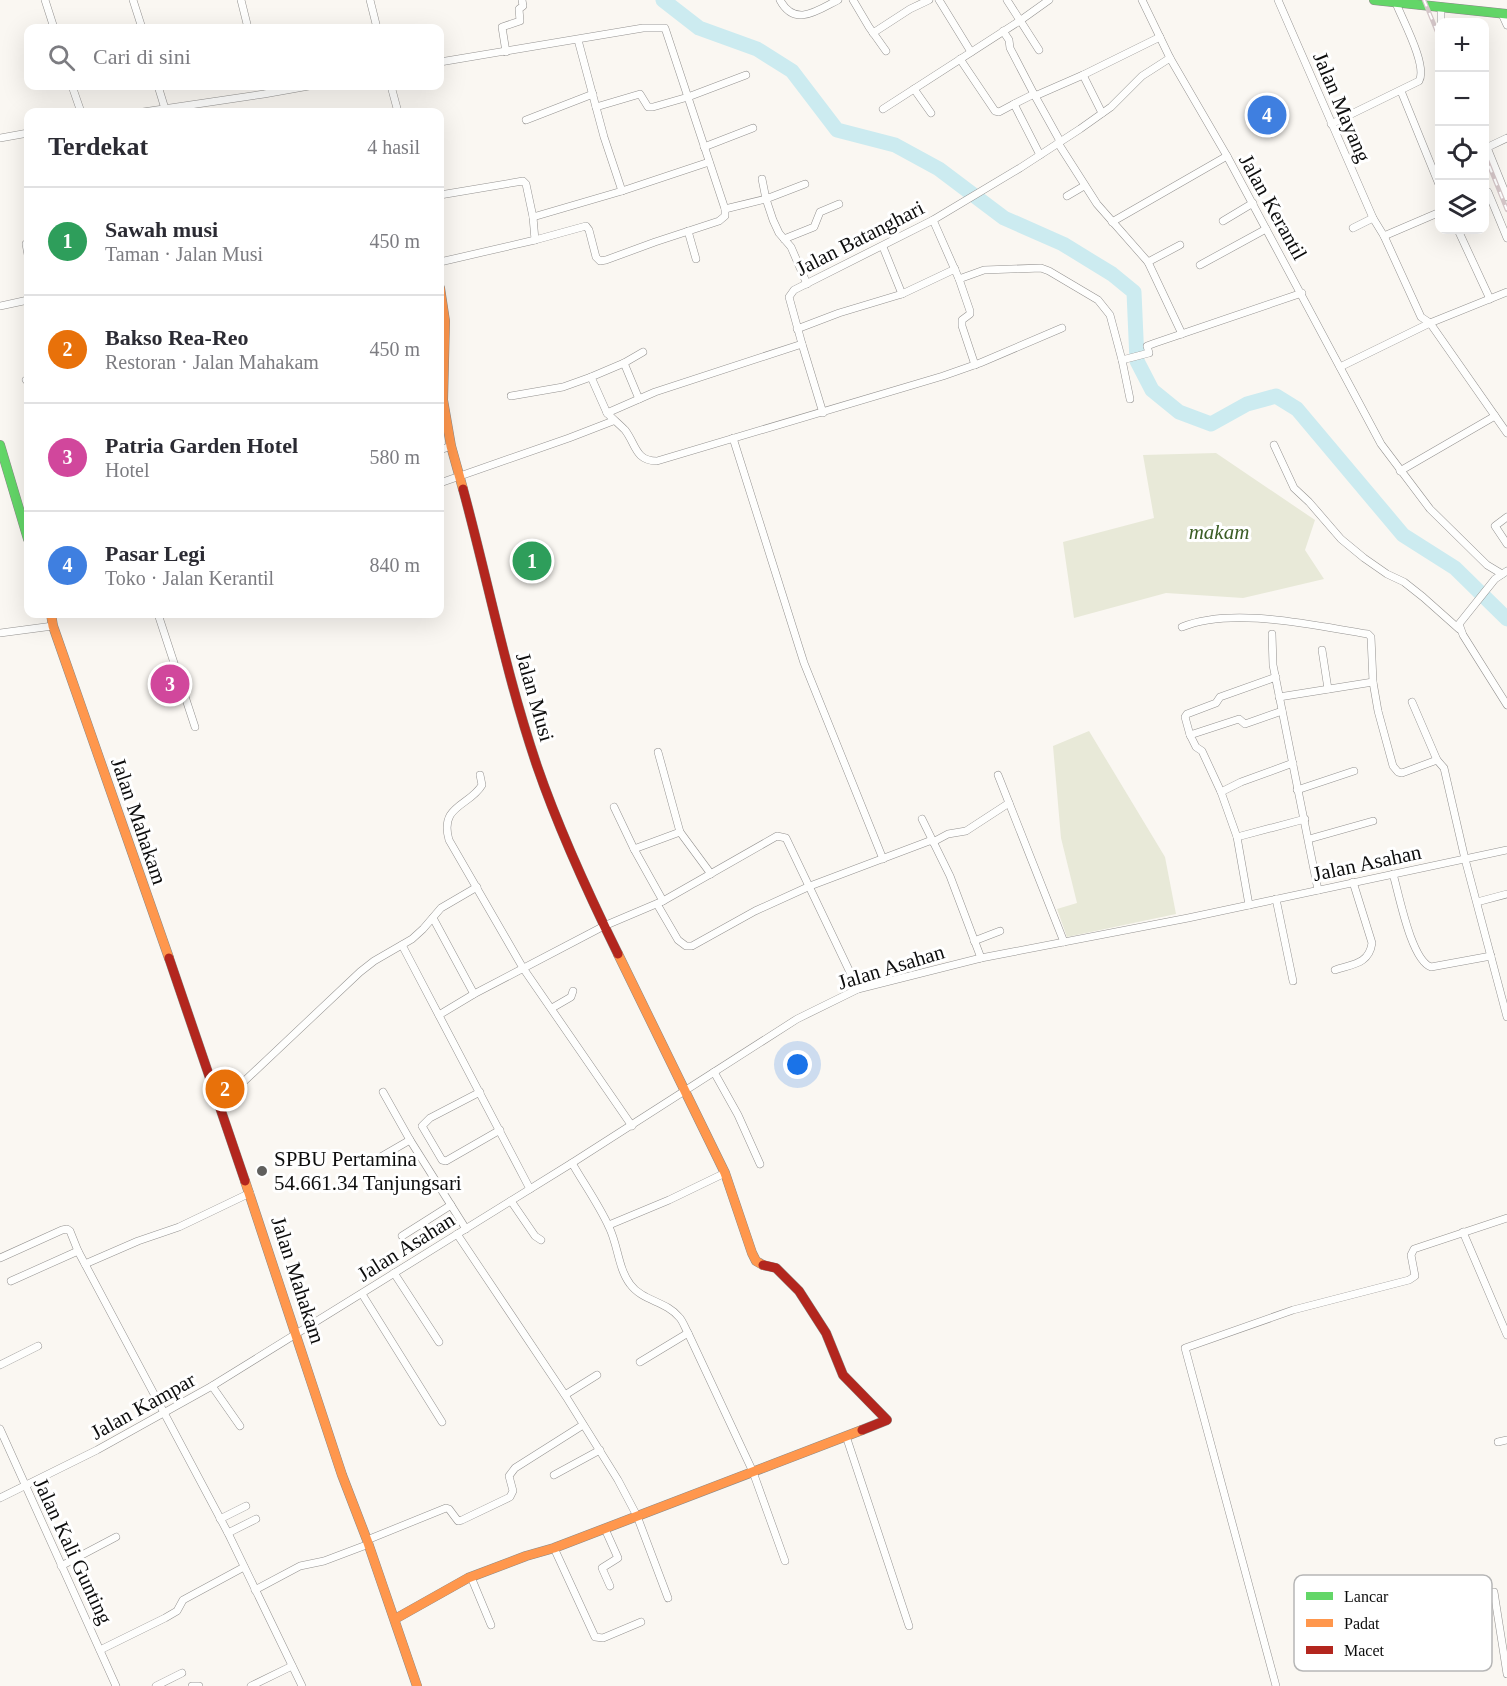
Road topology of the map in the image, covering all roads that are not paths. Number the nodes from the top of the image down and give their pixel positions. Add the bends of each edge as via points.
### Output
1 (45, 0) edge
2 (133, 0) edge
3 (240, 0) edge
4 (370, 0) edge
5 (522, 0) edge
6 (780, 0) edge
7 (838, 0) edge
8 (854, 0) edge
9 (929, 0) edge
10 (939, 0) edge
11 (1007, 0) edge
12 (1049, 0) edge
13 (1142, 0) edge
14 (1278, 0) edge
15 (1374, 0) edge
16 (1408, 2) edge
17 (1396, 3) junction
18 (1443, 5) edge
19 (1505, 14) edge
20 (1021, 20) junction
21 (53, 24) edge
22 (141, 24) edge
23 (247, 24) edge
24 (376, 24) edge
25 (1507, 25) edge
26 (1003, 31) junction
27 (873, 33) junction
28 (1160, 37) junction
29 (578, 40) junction
30 (1039, 50) dead end
31 (886, 51) dead end
32 (506, 52) junction
33 (971, 52) junction
34 (1170, 58) junction
35 (960, 59) junction
36 (444, 61) edge
37 (746, 75) dead end
38 (1083, 75) junction
39 (914, 88) junction
40 (73, 90) edge
41 (159, 90) edge
42 (262, 90) edge
43 (286, 90) edge
44 (392, 90) edge
45 (1401, 91) junction
46 (264, 94) junction
47 (592, 94) junction
48 (1034, 95) junction
49 (688, 97) junction
50 (1014, 104) junction
51 (596, 107) junction
52 (80, 108) edge
53 (164, 108) edge
54 (177, 108) edge
55 (397, 108) edge
56 (883, 109) dead end
57 (932, 113) dead end
58 (1102, 113) junction
59 (526, 120) dead end
60 (1331, 124) junction
61 (753, 128) dead end
62 (24, 134) edge
63 (0, 138) edge
64 (1507, 138) edge
65 (1059, 142) junction
66 (1489, 142) edge
67 (704, 147) junction
68 (1489, 151) edge
69 (1040, 155) junction
70 (1227, 156) junction
71 (709, 162) junction
72 (762, 179) dead end
73 (1437, 180) edge
74 (805, 184) dead end
75 (1084, 186) junction
76 (622, 191) junction
77 (444, 194) edge
78 (1489, 194) edge
79 (1067, 196) dead end
80 (1507, 197) edge
81 (766, 198) junction
82 (1252, 203) junction
83 (839, 204) dead end
84 (725, 209) junction
85 (1435, 214) edge
86 (533, 217) junction
87 (1373, 218) junction
88 (933, 220) junction
89 (1223, 221) dead end
90 (1112, 222) junction
91 (1353, 228) dead end
92 (1266, 229) junction
93 (688, 231) junction
94 (1460, 234) edge
95 (1384, 236) junction
96 (1507, 238) edge
97 (784, 239) junction
98 (535, 240) junction
99 (1180, 245) dead end
100 (883, 247) junction
101 (696, 259) dead end
102 (444, 261) edge
103 (1148, 262) junction
104 (1200, 265) dead end
105 (955, 269) junction
106 (959, 279) junction
107 (807, 284) junction
108 (1507, 291) edge
109 (1302, 293) junction
110 (902, 294) junction
111 (1490, 299) junction
112 (24, 303) edge
113 (0, 306) edge
114 (444, 314) edge
115 (1430, 323) junction
116 (1062, 328) dead end
117 (797, 329) junction
118 (1182, 334) junction
119 (444, 341) edge
120 (802, 344) junction
121 (642, 352) dead end
122 (1124, 360) junction
123 (624, 363) junction
124 (975, 365) junction
125 (1340, 367) junction
126 (591, 377) junction
127 (511, 396) dead end
128 (639, 399) junction
129 (1130, 399) dead end
130 (444, 406) edge
131 (607, 413) junction
132 (824, 413) junction
133 (1495, 416) junction
134 (614, 421) junction
135 (1507, 433) edge
136 (733, 438) junction
137 (0, 445) edge
138 (1274, 445) dead end
139 (451, 446) junction
140 (444, 449) edge
141 (1401, 471) junction
142 (460, 477) junction
143 (444, 482) edge
144 (1507, 517) edge
145 (24, 526) edge
146 (1507, 544) edge
147 (1504, 572) edge
148 (52, 618) edge
149 (160, 618) edge
150 (53, 626) junction
151 (1182, 627) dead end
152 (1459, 629) junction
153 (0, 633) edge
154 (1272, 634) dead end
155 (1322, 650) dead end
156 (1276, 677) junction
157 (1373, 682) junction
158 (1328, 689) junction
159 (1279, 697) junction
160 (1412, 702) dead end
161 (1507, 705) edge
162 (1282, 711) junction
163 (195, 727) dead end
164 (1190, 735) junction
165 (657, 752) dead end
166 (1437, 760) junction
167 (1293, 763) junction
168 (1354, 771) dead end
169 (480, 775) dead end
170 (998, 775) dead end
171 (1297, 790) junction
172 (1221, 792) junction
173 (1009, 803) junction
174 (614, 807) dead end
175 (922, 819) dead end
176 (1305, 819) junction
177 (1373, 821) dead end
178 (680, 832) junction
179 (1237, 837) junction
180 (1309, 838) junction
181 (933, 841) junction
182 (634, 849) junction
183 (1507, 850) edge
184 (883, 859) junction
185 (1465, 859) junction
186 (711, 874) junction
187 (1394, 874) junction
188 (1353, 882) junction
189 (477, 886) junction
190 (810, 886) junction
191 (1318, 890) junction
192 (1507, 894) edge
193 (1276, 899) junction
194 (660, 902) junction
195 (1477, 902) junction
196 (1249, 905) junction
197 (433, 918) junction
198 (604, 926) junction
199 (1000, 931) dead end
200 (974, 941) junction
201 (1064, 942) junction
202 (402, 945) junction
203 (1491, 956) junction
204 (981, 958) junction
205 (523, 968) junction
206 (1335, 970) dead end
207 (1293, 981) dead end
208 (858, 989) junction
209 (573, 991) dead end
210 (474, 994) junction
211 (552, 1008) junction
212 (439, 1015) junction
213 (1507, 1017) edge
214 (714, 1072) junction
215 (686, 1090) junction
216 (383, 1092) dead end
217 (480, 1092) junction
218 (220, 1104) junction
219 (632, 1126) junction
220 (500, 1130) junction
221 (410, 1140) junction
222 (372, 1162) dead end
223 (572, 1163) junction
224 (760, 1164) dead end
225 (724, 1173) junction
226 (530, 1189) junction
227 (250, 1193) junction
228 (510, 1201) junction
229 (451, 1205) junction
230 (1507, 1218) edge
231 (612, 1224) junction
232 (466, 1229) junction
233 (1463, 1232) junction
234 (458, 1234) junction
235 (402, 1236) dead end
236 (541, 1240) dead end
237 (78, 1251) junction
238 (0, 1258) edge
239 (85, 1264) junction
240 (394, 1273) junction
241 (11, 1281) dead end
242 (362, 1294) junction
243 (688, 1333) junction
244 (297, 1335) junction
245 (1507, 1335) edge
246 (439, 1342) dead end
247 (38, 1346) dead end
248 (640, 1362) dead end
249 (0, 1365) edge
250 (597, 1375) dead end
251 (212, 1386) junction
252 (565, 1395) junction
253 (165, 1414) junction
254 (442, 1422) dead end
255 (583, 1425) junction
256 (240, 1426) dead end
257 (0, 1429) edge
258 (846, 1436) junction
259 (1507, 1440) edge
260 (1498, 1442) dead end
261 (600, 1450) junction
262 (753, 1472) junction
263 (554, 1475) dead end
264 (25, 1486) junction
265 (0, 1497) edge
266 (246, 1506) dead end
267 (638, 1516) junction
268 (220, 1519) junction
269 (256, 1519) dead end
270 (605, 1528) junction
271 (228, 1533) junction
272 (116, 1537) dead end
273 (368, 1542) junction
274 (554, 1548) junction
275 (785, 1561) dead end
276 (61, 1566) junction
277 (244, 1567) junction
278 (471, 1577) junction
279 (610, 1586) dead end
280 (255, 1590) junction
281 (1494, 1592) dead end
282 (668, 1598) dead end
283 (395, 1619) junction
284 (641, 1622) dead end
285 (491, 1625) dead end
286 (909, 1626) dead end
287 (100, 1650) junction
288 (292, 1666) junction
289 (182, 1673) dead end
290 (1507, 1674) edge
291 (116, 1686) edge
292 (156, 1686) edge
293 (192, 1686) edge
294 (199, 1686) edge
295 (251, 1686) edge
296 (302, 1686) edge
297 (417, 1686) edge
298 (1276, 1686) edge

1 - 21 street
2 - 22 street
3 - 23 street
4 - 24 street
5 - 32 street via 520,21 502,27
6 - 7 street via 786,9 801,16
8 - 27 street
9 - 27 street
10 - 33 street
11 - 20 street
12 - 20 street
13 - 28 street, Jalan Kerantil
14 - 60 street, Jalan Mayang
15 - 17 street
16 - 17 street
16 - 18 street
17 - 45 street via 1422,71 1419,81
18 - 19 street
19 - 25 street
20 - 26 street
20 - 30 street
26 - 33 street
26 - 48 street
27 - 31 street
28 - 34 street, Jalan Kerantil
28 - 38 street
29 - 32 street
29 - 47 street
29 - 49 street via 665,27
32 - 36 street
33 - 35 street
34 - 58 street, Jalan Batanghari via 1142,76
34 - 70 street, Jalan Kerantil
35 - 39 street
35 - 50 street via 996,111
37 - 49 street
38 - 48 street
38 - 58 street
39 - 56 street
39 - 57 street
40 - 52 street
41 - 53 street
42 - 46 street
43 - 46 street
44 - 55 street
45 - 60 street
45 - 73 street
46 - 54 street
47 - 51 street
47 - 59 street
48 - 50 street
48 - 65 street
49 - 51 street via 648,107 640,94
49 - 67 street
50 - 69 street
51 - 76 street
58 - 65 street, Jalan Batanghari
60 - 87 street, Jalan Mayang
61 - 67 street
62 - 63 street
64 - 66 street
65 - 69 street, Jalan Batanghari
65 - 75 street
67 - 71 street
68 - 80 street
69 - 88 street, Jalan Batanghari
70 - 82 street, Jalan Kerantil
70 - 90 street
71 - 76 street
71 - 84 street
72 - 81 street
74 - 81 street
75 - 79 street
75 - 90 street
76 - 86 street
77 - 86 street via 523,181
78 - 96 street
81 - 84 street
81 - 97 street
82 - 89 street
82 - 92 street, Jalan Kerantil
83 - 97 street via 820,212 814,227
84 - 93 street via 725,216 719,221
85 - 95 street
86 - 98 street
87 - 91 street
87 - 95 street, Jalan Mayang
88 - 100 street, Jalan Batanghari
88 - 105 street
90 - 103 street
92 - 104 street
92 - 109 street, Jalan Kerantil
93 - 98 street via 606,261 596,257 586,226
93 - 101 street
94 - 111 street
95 - 115 street, Jalan Mayang via 1421,317
97 - 107 street
98 - 102 street
99 - 103 street
100 - 107 street, Jalan Batanghari
100 - 110 street
103 - 118 street
105 - 106 street
105 - 110 street
106 - 122 street via 984,270 1049,271 1098,300 1110,315
106 - 124 street via 970,311 962,326
107 - 117 street, Jalan Batanghari via 789,297
108 - 111 street
109 - 118 street
109 - 125 street, Jalan Kerantil
110 - 117 street
111 - 115 street
112 - 113 street
114 - 119 street, Jalan Musi
115 - 125 street
115 - 133 street, Jalan Mayang
116 - 124 street
117 - 120 street, Jalan Batanghari
118 - 122 street via 1148,346 1149,353
120 - 128 street
120 - 132 street, Jalan Batanghari
121 - 123 street
122 - 129 street
123 - 126 street
123 - 128 street
124 - 132 street
125 - 141 street, Jalan Kerantil via 1381,444
126 - 127 street via 563,387
126 - 131 street
128 - 131 street
130 - 139 street, Jalan Musi
131 - 134 street
132 - 136 street
133 - 135 street, Jalan Mayang
133 - 141 street
134 - 136 street via 648,461
134 - 142 street
136 - 184 street via 804,663
137 - 145 street
138 - 152 street via 1294,488 1336,534 1364,558 1404,582
139 - 140 street
139 - 142 street, Jalan Musi
141 - 147 street, Jalan Kerantil via 1444,524 1487,565
142 - 143 street
142 - 198 street, Jalan Musi via 503,653 540,776
144 - 146 street via 1496,526
147 - 152 street via 1462,618
148 - 150 street, Jalan Mahakam
149 - 163 street
150 - 153 street
150 - 218 street, Jalan Mahakam
151 - 157 street via 1209,620 1269,620 1368,634 1372,642
152 - 161 street
154 - 156 street
155 - 158 street
156 - 159 street
156 - 164 street via 1220,697 1216,703 1187,714
157 - 158 street
157 - 166 street via 1396,770 1402,773
158 - 159 street
159 - 162 street
160 - 166 street
162 - 164 street via 1245,724 1239,719
162 - 167 street
164 - 172 street
165 - 178 street
166 - 185 street via 1444,768
167 - 171 street
167 - 172 street
168 - 171 street
169 - 189 street via 480,790 456,807 446,829
170 - 173 street
171 - 176 street
172 - 179 street
173 - 181 street via 966,831
173 - 201 street
174 - 182 street
175 - 181 street
176 - 179 street
176 - 180 street
177 - 180 street
178 - 182 street
178 - 186 street
179 - 196 street
180 - 191 street
181 - 184 street
181 - 200 street
182 - 194 street
183 - 185 street, Jalan Asahan
184 - 190 street
185 - 187 street, Jalan Asahan
185 - 195 street
186 - 190 street via 782,836 786,837
186 - 194 street
187 - 188 street, Jalan Asahan
187 - 203 street via 1416,950 1427,966
188 - 191 street, Jalan Asahan
188 - 206 street via 1372,942 1371,952 1365,960
189 - 197 street via 441,908
189 - 205 street
190 - 194 street via 692,946 678,940
190 - 208 street
191 - 193 street, Jalan Asahan
192 - 195 street
193 - 196 street, Jalan Asahan
193 - 207 street
194 - 198 street
195 - 203 street
196 - 201 street, Jalan Asahan
197 - 202 street
197 - 210 street
198 - 205 street
198 - 215 street, Jalan Musi
199 - 200 street
200 - 204 street
201 - 204 street, Jalan Asahan
202 - 212 street
202 - 218 street via 360,972
203 - 213 street
204 - 208 street, Jalan Asahan
205 - 210 street
205 - 211 street
208 - 214 street, Jalan Asahan via 797,1019
209 - 211 street via 571,997
210 - 212 street
211 - 219 street
212 - 217 street
214 - 215 street, Jalan Asahan
214 - 224 street
215 - 219 street, Jalan Asahan
215 - 225 street, Jalan Musi
216 - 221 street
217 - 220 street
217 - 220 street via 422,1126 446,1161
218 - 227 street, Jalan Mahakam
219 - 223 street, Jalan Asahan
220 - 226 street
221 - 222 street
221 - 229 street
223 - 226 street, Jalan Asahan
223 - 231 street
225 - 231 street
225 - 258 street, Jalan Musi via 748,1244 759,1263 776,1268 799,1291 826,1333 843,1376 887,1420
226 - 228 street, Jalan Asahan
227 - 239 street
227 - 244 street, Jalan Mahakam
228 - 232 street, Jalan Asahan
228 - 236 street
229 - 232 street
229 - 235 street
230 - 233 street
231 - 243 street via 628,1282 635,1291 674,1312
232 - 234 street, Jalan Asahan
233 - 245 street
233 - 298 street via 1414,1249 1414,1276 1409,1280 1293,1310 1185,1348
234 - 240 street, Jalan Asahan
234 - 252 street
237 - 238 street via 67,1229
237 - 239 street
237 - 241 street
239 - 253 street
240 - 242 street, Jalan Asahan
240 - 246 street
242 - 244 street, Jalan Asahan
242 - 254 street
243 - 248 street
243 - 262 street
244 - 251 street, Jalan Kampar
244 - 273 street, Jalan Mahakam
247 - 249 street
250 - 252 street
251 - 253 street, Jalan Kampar
251 - 256 street
252 - 255 street
253 - 264 street, Jalan Kampar
253 - 268 street
255 - 261 street
255 - 273 street via 515,1468 509,1476 513,1491 510,1497 458,1521 446,1508
257 - 264 street, Jalan Kali Gunting
258 - 262 street
258 - 286 street
259 - 260 street
261 - 263 street
261 - 267 street
262 - 267 street
262 - 275 street
264 - 265 street, Jalan Kampar
264 - 276 street, Jalan Kali Gunting
266 - 268 street
267 - 270 street
267 - 282 street
268 - 271 street
269 - 271 street
270 - 274 street
270 - 279 street via 618,1558 602,1568
271 - 277 street
272 - 276 street
273 - 280 street via 324,1562 300,1566
273 - 283 street, Jalan Mahakam
274 - 278 street
274 - 284 street via 595,1637 603,1638
276 - 287 street, Jalan Kali Gunting
277 - 280 street
277 - 287 street via 183,1600 177,1611 165,1618
278 - 283 street
278 - 285 street
280 - 288 street
281 - 290 street
283 - 297 street, Jalan Mahakam
287 - 291 street, Jalan Kali Gunting
288 - 295 street
288 - 296 street
289 - 292 street
293 - 294 street

